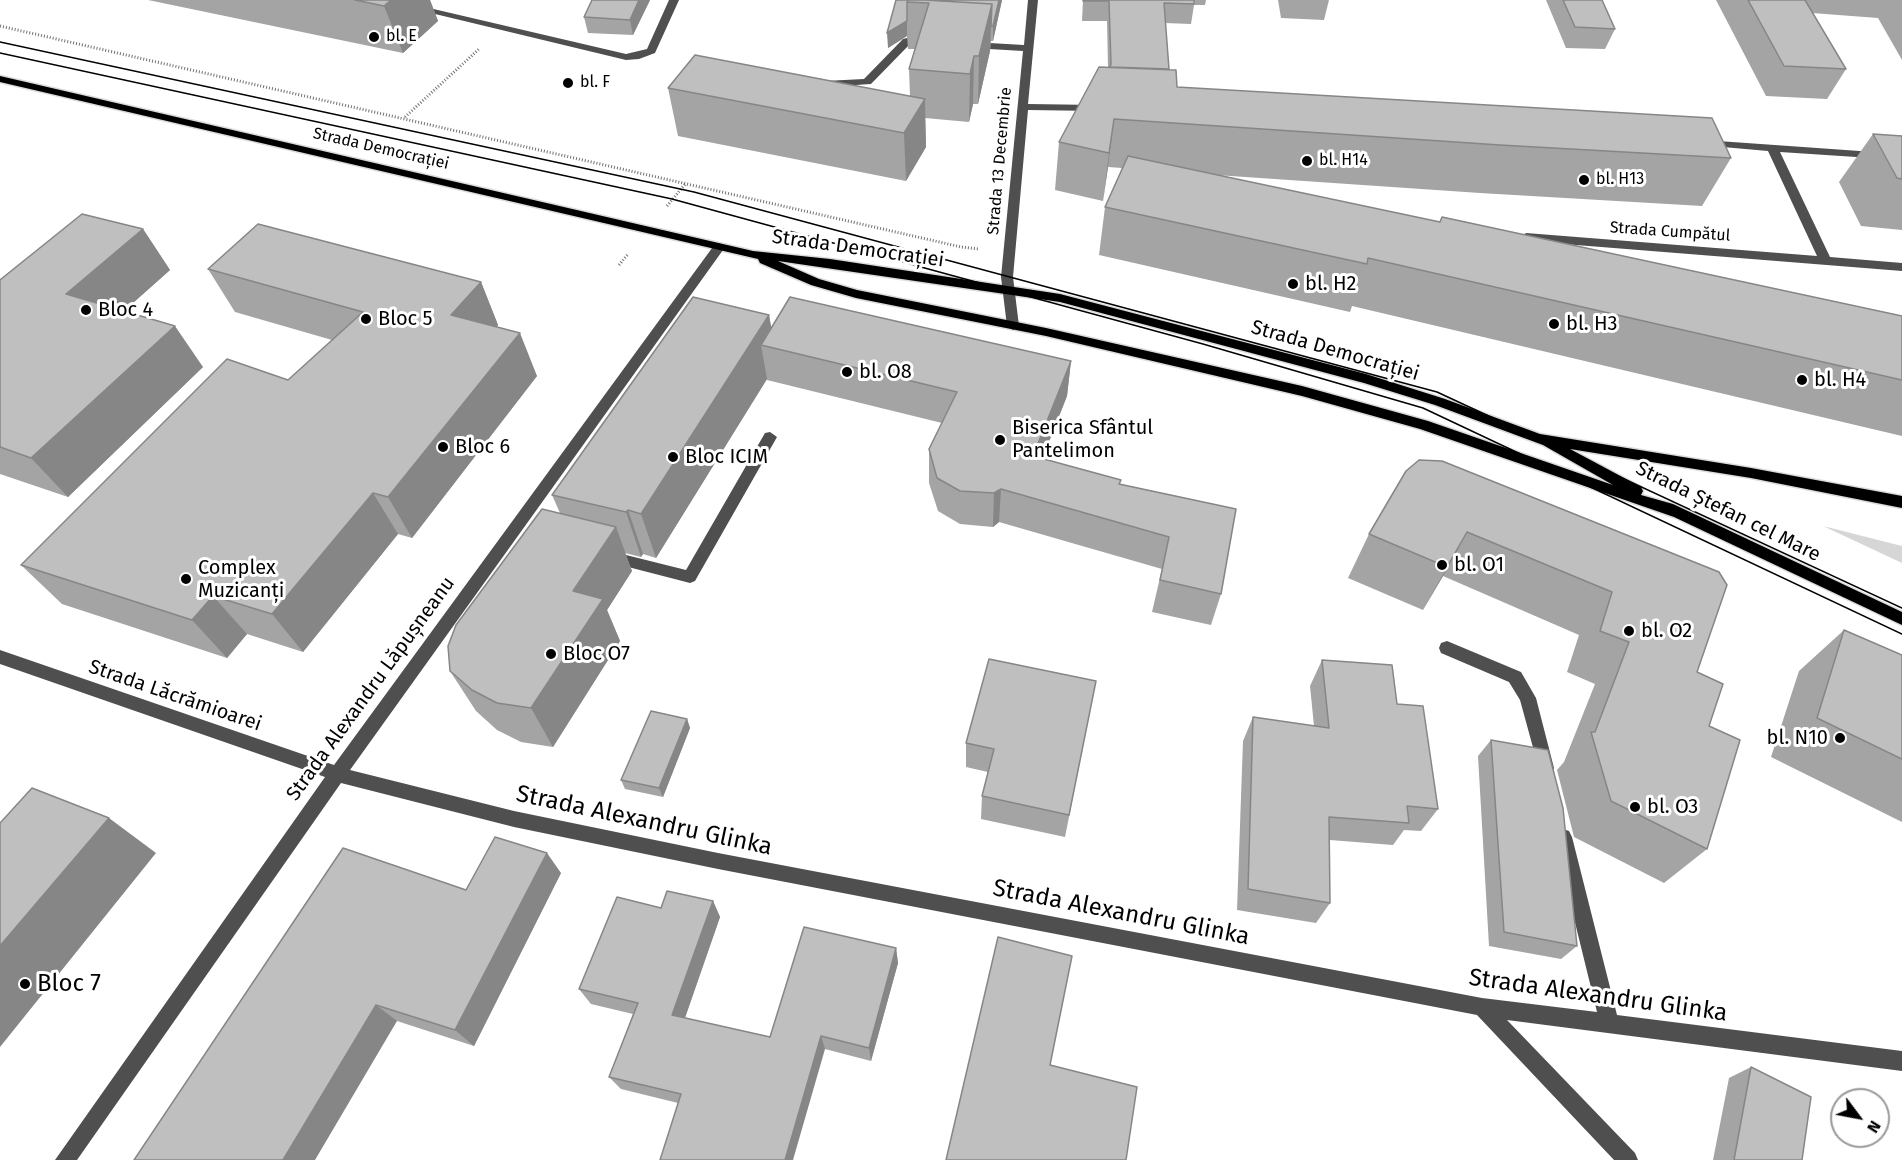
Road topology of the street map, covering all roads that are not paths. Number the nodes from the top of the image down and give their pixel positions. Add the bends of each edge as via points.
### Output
1 (382, 0) edge
2 (674, 0) edge
3 (1033, 0) edge
4 (940, 43) edge
5 (961, 44) edge
6 (1027, 48) junction
7 (0, 79) edge
8 (812, 85) edge
9 (1022, 107) junction
10 (1111, 108) edge
11 (1690, 142) edge
12 (1772, 147) junction
13 (1902, 157) edge
14 (1514, 236) edge
15 (719, 247) junction
16 (753, 255) junction
17 (1825, 260) junction
18 (1902, 267) edge
19 (1009, 292) junction
20 (1013, 326) junction
21 (770, 437) dead end
22 (1538, 439) junction
23 (1902, 502) edge
24 (1675, 512) junction
25 (600, 555) edge
26 (1902, 619) edge
27 (1447, 648) dead end
28 (0, 657) edge
29 (337, 774) junction
30 (1550, 783) edge
31 (1558, 817) edge
32 (1482, 1007) junction
33 (1609, 1022) junction
34 (1902, 1061) edge
35 (64, 1160) edge
36 (1628, 1160) edge

1 - 2 street via 441,9 626,57 651,51
3 - 6 street, Strada 13 Decembrie
4 - 8 street via 907,41 867,82
5 - 6 street
6 - 9 street, Strada 13 Decembrie
7 - 15 main road, Strada Democrației
9 - 10 street
9 - 19 street, Strada 13 Decembrie
11 - 12 street
12 - 13 street
12 - 17 street
14 - 17 street, Strada Cumpătul
15 - 16 main road, Strada Democrației
15 - 29 street, Strada Alexandru Lăpușneanu via 517,535
16 - 19 main road, Strada Democrației via 838,263
16 - 20 main road, Strada Democrației via 815,282 856,294
17 - 18 street, Strada Cumpătul
19 - 20 street, Strada 13 Decembrie
19 - 22 main road, Strada Democrației via 1060,298 1366,379
20 - 24 main road, Strada Democrației via 1302,391 1423,425
21 - 25 street via 690,577
22 - 23 main road, Strada Democrației
22 - 24 main road, Strada Ștefan cel Mare
24 - 26 main road, Strada Ștefan cel Mare
27 - 30 street via 1515,677 1528,698
28 - 29 street, Strada Lăcrămioarei
29 - 32 street, Strada Alexandru Glinka via 514,819 718,861
29 - 35 street, Strada Alexandru Lăpușneanu
31 - 33 street
32 - 33 street, Strada Alexandru Glinka
32 - 36 street
33 - 34 street, Strada Alexandru Glinka

